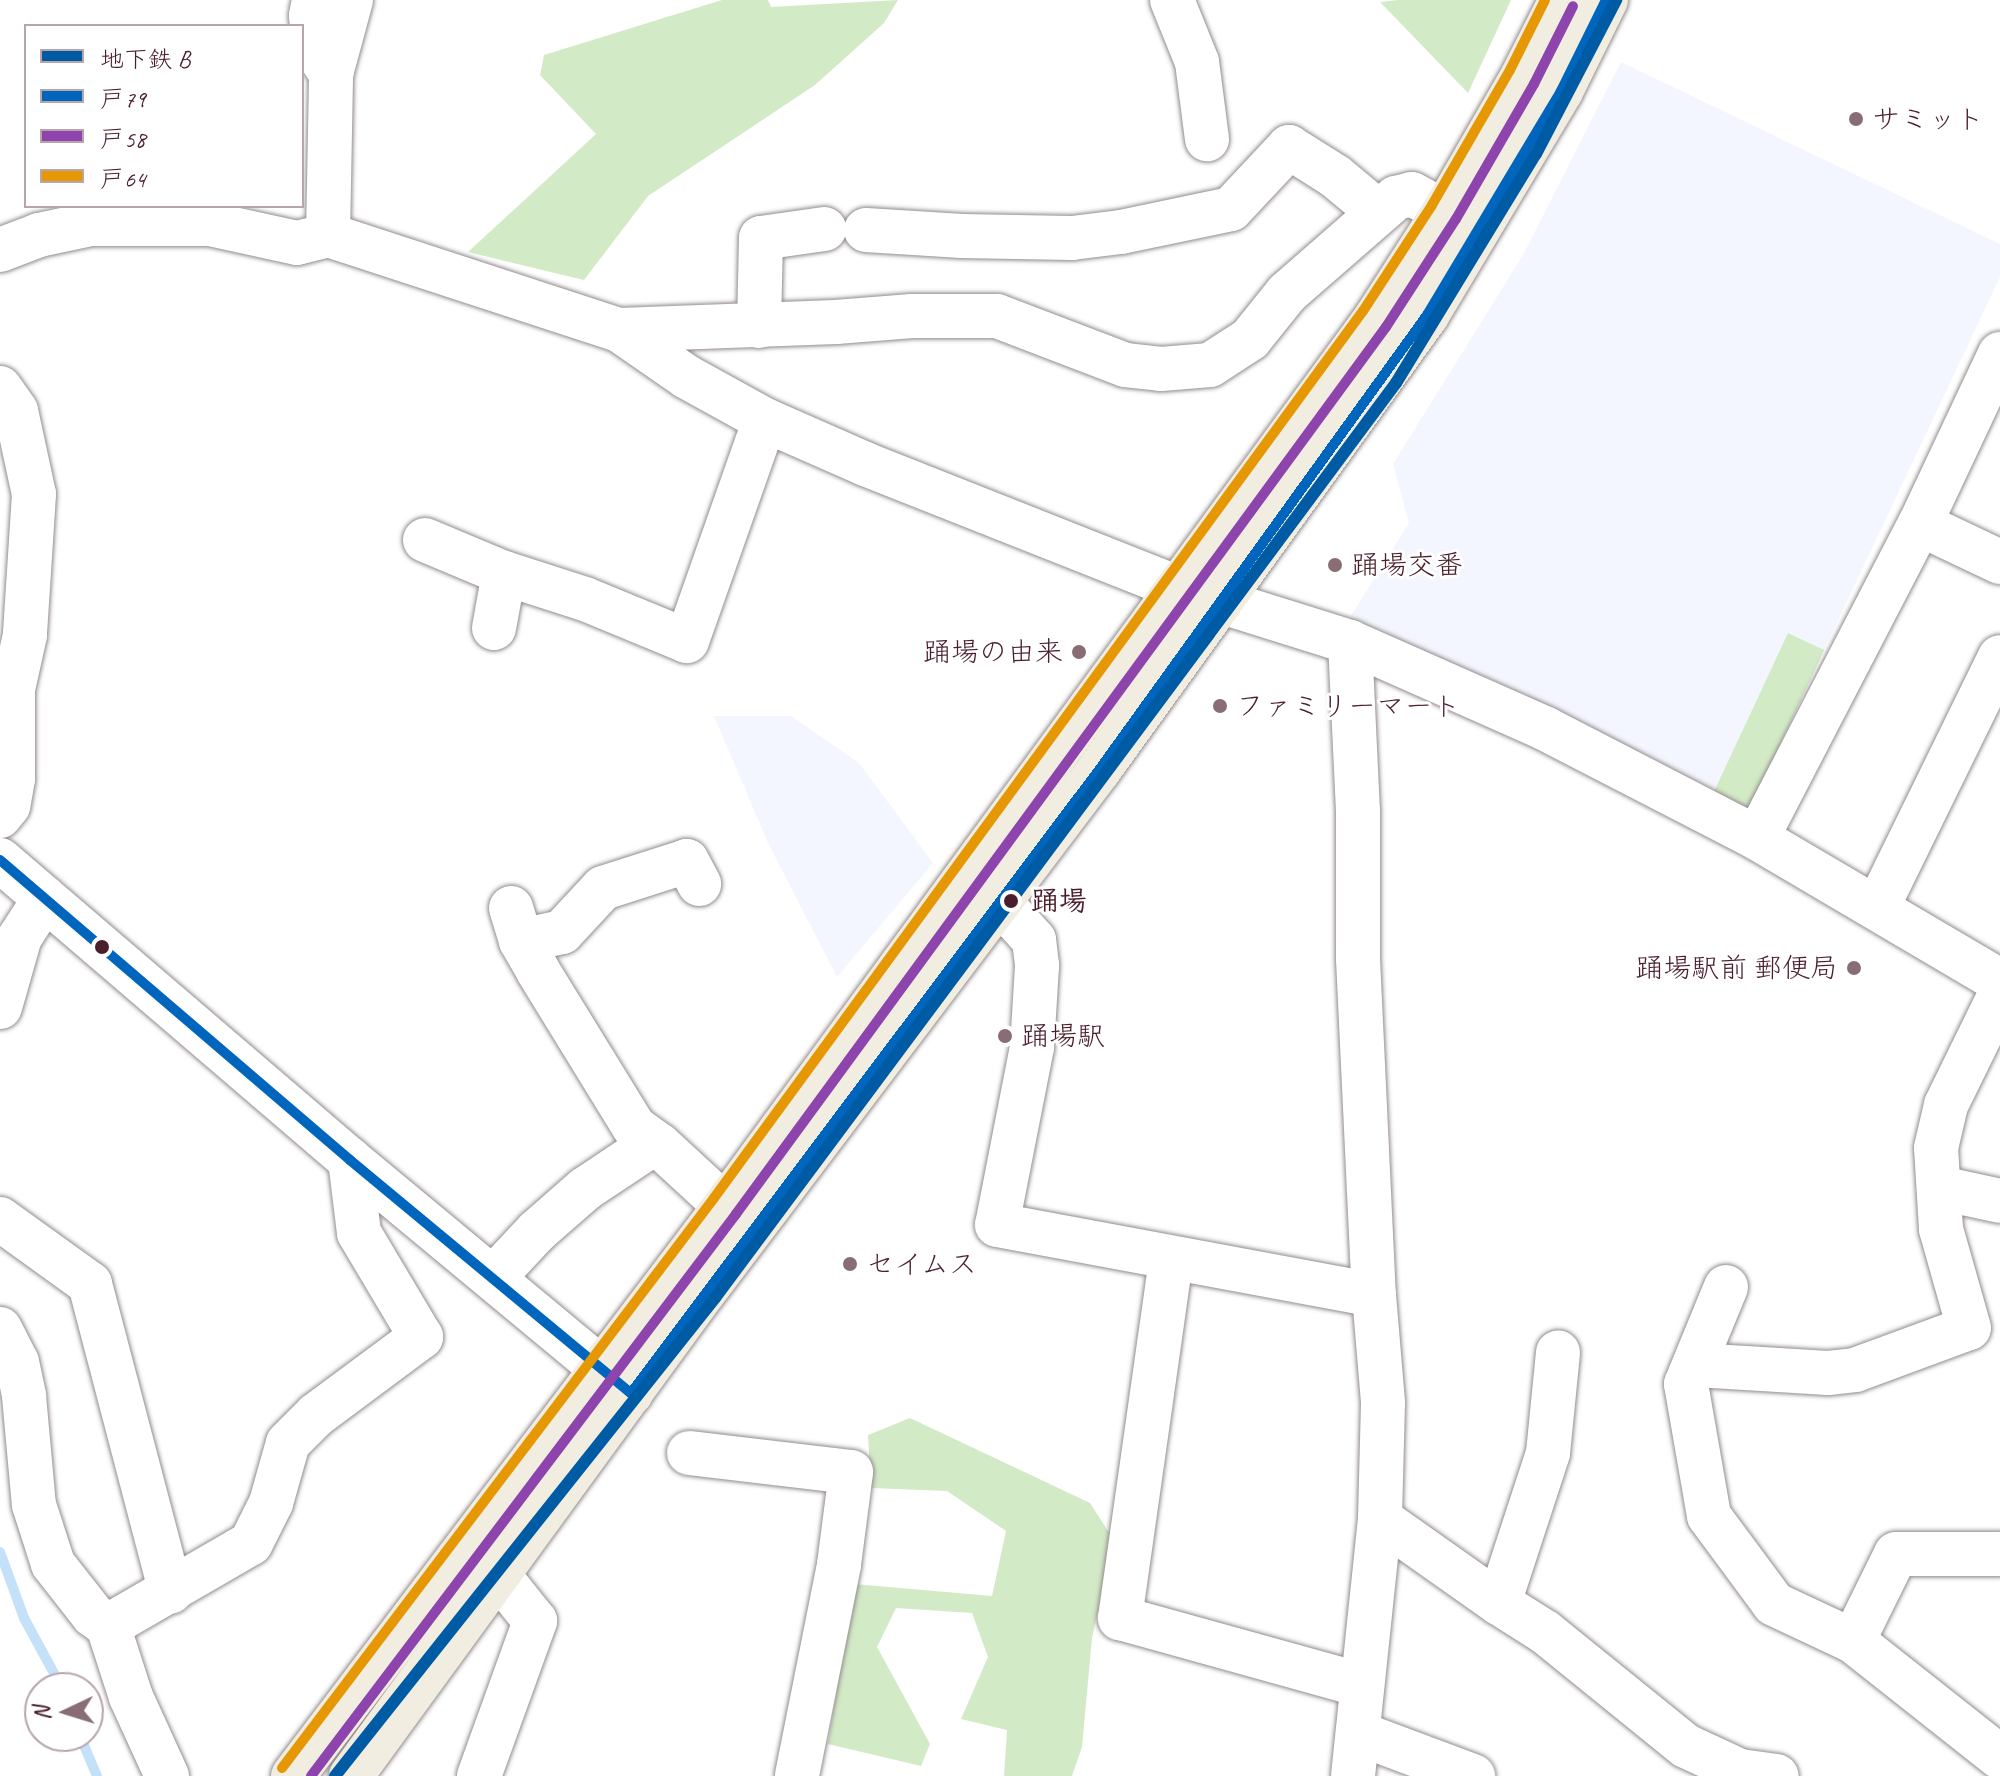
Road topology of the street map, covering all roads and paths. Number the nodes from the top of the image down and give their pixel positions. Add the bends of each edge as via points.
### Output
1 (314, 0) edge
2 (351, 0) edge
3 (1172, 0) edge
4 (1561, 0) edge
5 (1606, 0) edge
6 (331, 74) junction
7 (1207, 139) dead end
8 (1377, 211) junction
9 (1444, 212) junction
10 (328, 235) junction
11 (0, 250) edge
12 (759, 326) junction
13 (619, 330) junction
14 (2000, 354) edge
15 (0, 388) edge
16 (765, 420) junction
17 (1920, 524) junction
18 (425, 540) dead end
19 (2000, 562) edge
20 (504, 573) junction
21 (1178, 588) junction
22 (1222, 602) junction
23 (494, 628) dead end
24 (1350, 642) junction
25 (2000, 657) edge
26 (0, 816) edge
27 (1757, 838) junction
28 (0, 860) edge
29 (699, 884) dead end
30 (45, 898) junction
31 (998, 900) junction
32 (1878, 906) junction
33 (1997, 976) edge
34 (0, 1007) edge
35 (659, 1145) junction
36 (350, 1160) junction
37 (1940, 1188) junction
38 (2000, 1201) edge
39 (725, 1206) junction
40 (0, 1219) edge
41 (1171, 1260) junction
42 (493, 1278) junction
43 (1726, 1287) dead end
44 (1374, 1295) junction
45 (0, 1329) edge
46 (1558, 1352) dead end
47 (1696, 1365) junction
48 (616, 1381) junction
49 (689, 1453) dead end
50 (1380, 1519) junction
51 (2000, 1554) edge
52 (499, 1576) junction
53 (171, 1592) junction
54 (1499, 1603) junction
55 (108, 1626) junction
56 (1853, 1641) junction
57 (1362, 1685) junction
58 (1358, 1733) junction
59 (2000, 1757) edge
60 (167, 1776) edge
61 (293, 1776) edge
62 (351, 1776) edge
63 (479, 1776) edge
64 (797, 1776) edge
65 (1353, 1776) edge
66 (1473, 1776) edge
67 (1777, 1776) edge

1 - 6 street via 315,49
2 - 6 street
3 - 7 street via 1197,62
4 - 9 main road
5 - 22 main road via 1561,91 1427,315
6 - 10 street
8 - 9 street via 1412,194
8 - 12 street via 1287,293 1250,339 1210,365 1125,365 997,316
8 - 12 street via 1289,147 1231,209 1121,232 1072,238 845,230 761,238
9 - 21 main road via 1375,319
10 - 11 street via 297,243 210,224 91,224
10 - 13 street
12 - 13 street
13 - 16 street via 687,377
14 - 17 street
15 - 26 street via 16,411 34,494 25,635 13,689 13,779 8,806
16 - 20 street via 687,641
16 - 21 street
17 - 19 street
17 - 27 street
18 - 20 street
20 - 23 street
21 - 22 street
21 - 39 main road
22 - 24 street
22 - 31 main road
24 - 27 street via 1546,729
24 - 44 street
25 - 32 street
27 - 32 street
28 - 30 street
29 - 35 street via 687,861 603,888 562,932 516,924 634,1127
30 - 34 street via 20,937
30 - 36 street
31 - 41 street via 1034,940 1037,966 1032,1047 997,1225
31 - 48 main road
32 - 33 street
33 - 37 street via 1946,1105 1936,1148
35 - 39 street
35 - 42 street via 585,1189
36 - 42 street
36 - 53 street via 359,1233 421,1337 316,1415 288,1443 271,1503 251,1543
37 - 38 street
37 - 47 street via 1941,1229 1969,1328 1855,1370
39 - 48 main road
40 - 53 street via 90,1284
41 - 44 street
41 - 57 street via 1120,1618
42 - 48 street
43 - 47 street
44 - 50 street via 1383,1403
45 - 55 street via 19,1373 34,1505 53,1564
46 - 54 street via 1548,1453
47 - 56 street via 1686,1384 1709,1516 1774,1604
48 - 52 main road
48 - 61 main road via 535,1460
49 - 64 street via 851,1472 839,1565
50 - 54 street
50 - 57 street
51 - 56 street via 1896,1554
52 - 62 main road
52 - 63 street via 535,1621
53 - 55 street
54 - 67 street via 1545,1632 1686,1746 1740,1771
55 - 60 street via 131,1697
56 - 59 street
57 - 58 street
58 - 65 street
58 - 66 street

